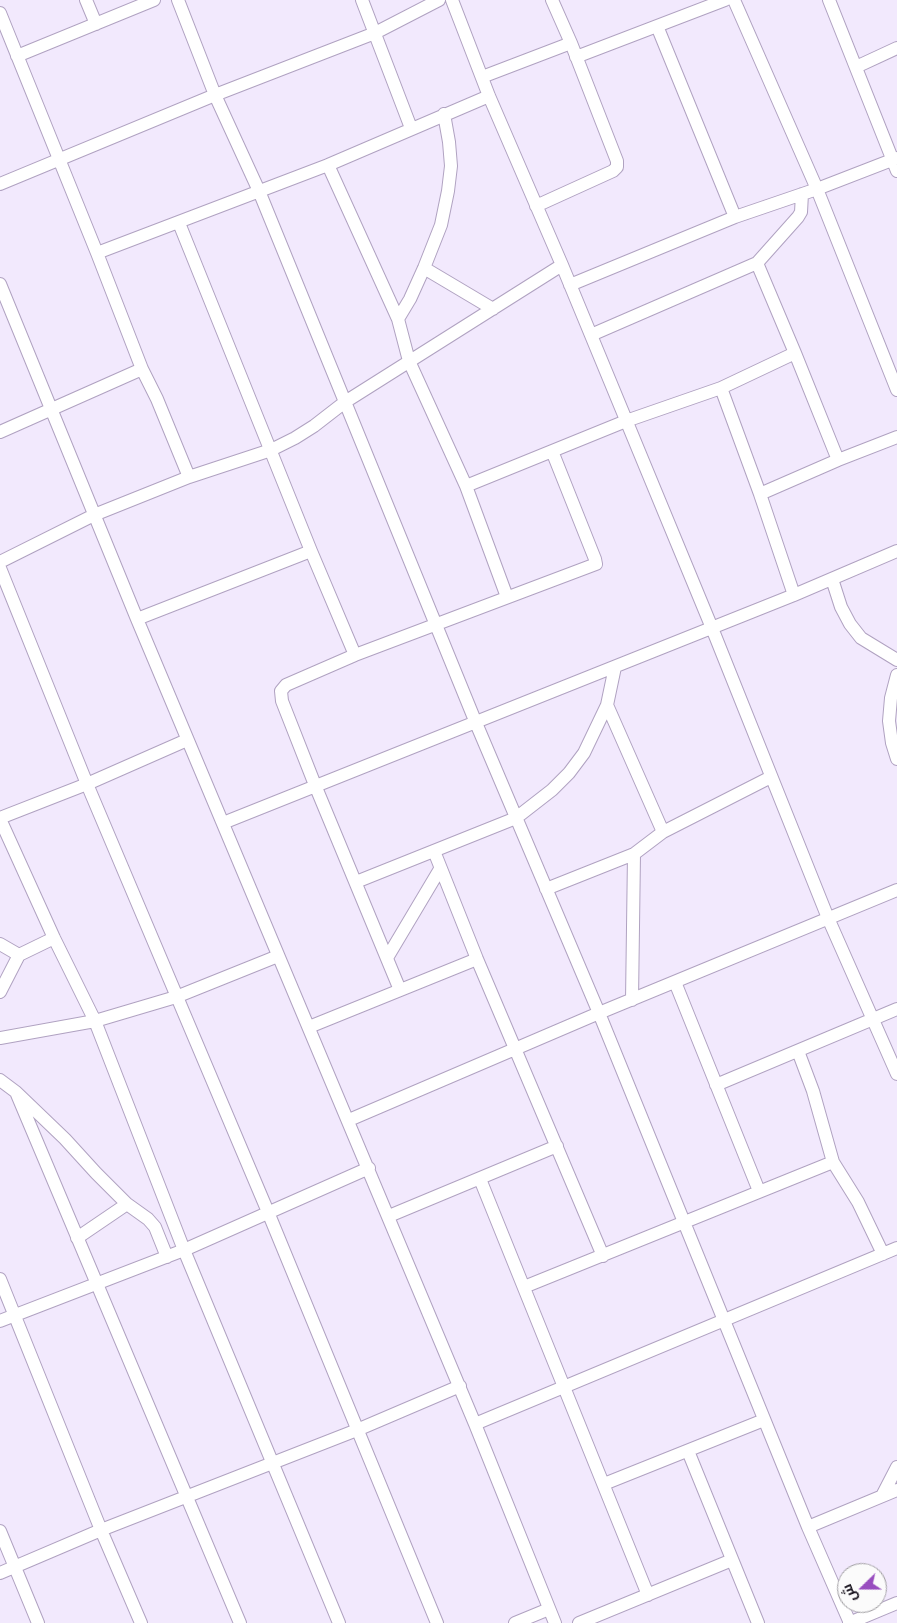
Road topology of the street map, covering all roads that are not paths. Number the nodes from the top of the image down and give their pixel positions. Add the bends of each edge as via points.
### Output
1 (86, 0) edge
2 (154, 0) edge
3 (178, 0) edge
4 (362, 0) edge
5 (439, 0) edge
6 (452, 0) edge
7 (552, 0) edge
8 (725, 0) edge
9 (734, 0) edge
10 (828, 0) edge
11 (0, 13) edge
12 (96, 24) junction
13 (656, 26) junction
14 (375, 33) junction
15 (571, 43) junction
16 (897, 48) edge
17 (17, 56) junction
18 (576, 57) junction
19 (856, 67) junction
20 (482, 77) junction
21 (215, 95) junction
22 (489, 96) junction
23 (444, 114) junction
24 (411, 128) junction
25 (60, 160) junction
26 (895, 163) edge
27 (328, 165) junction
28 (0, 184) edge
29 (817, 189) junction
30 (259, 191) junction
31 (802, 194) junction
32 (536, 206) junction
33 (735, 217) junction
34 (179, 223) junction
35 (97, 253) junction
36 (756, 263) junction
37 (562, 266) junction
38 (424, 268) junction
39 (0, 284) edge
40 (570, 285) junction
41 (492, 309) junction
42 (398, 319) junction
43 (591, 335) junction
44 (795, 353) junction
45 (409, 361) junction
46 (142, 369) junction
47 (721, 388) junction
48 (897, 390) edge
49 (345, 402) junction
50 (52, 409) junction
51 (626, 421) junction
52 (0, 432) edge
53 (897, 437) edge
54 (271, 450) junction
55 (552, 451) junction
56 (838, 460) junction
57 (189, 477) junction
58 (466, 486) junction
59 (760, 494) junction
60 (94, 515) junction
61 (311, 551) junction
62 (897, 551) edge
63 (0, 562) edge
64 (0, 568) edge
65 (832, 578) junction
66 (794, 595) junction
67 (507, 597) junction
68 (137, 619) junction
69 (435, 624) junction
70 (712, 628) junction
71 (355, 655) junction
72 (897, 660) edge
73 (615, 667) junction
74 (897, 675) edge
75 (607, 705) junction
76 (476, 723) junction
77 (188, 740) junction
78 (897, 759) edge
79 (771, 777) junction
80 (87, 784) junction
81 (315, 785) junction
82 (0, 818) edge
83 (516, 818) junction
84 (223, 823) junction
85 (663, 832) junction
86 (434, 851) junction
87 (634, 854) junction
88 (440, 869) junction
89 (356, 882) junction
90 (546, 889) junction
91 (897, 890) edge
92 (828, 918) junction
93 (54, 938) junction
94 (0, 944) edge
95 (19, 955) junction
96 (278, 956) junction
97 (387, 958) junction
98 (477, 959) junction
99 (675, 982) junction
100 (400, 990) junction
101 (0, 992) edge
102 (176, 997) junction
103 (632, 1000) junction
104 (897, 1009) edge
105 (599, 1013) junction
106 (872, 1020) junction
107 (95, 1021) junction
108 (309, 1027) junction
109 (0, 1038) edge
110 (516, 1050) junction
111 (798, 1050) junction
112 (897, 1074) edge
113 (0, 1080) edge
114 (716, 1085) junction
115 (16, 1092) junction
116 (349, 1120) junction
117 (557, 1146) junction
118 (833, 1162) junction
119 (369, 1168) junction
120 (480, 1179) junction
121 (759, 1191) junction
122 (127, 1204) junction
123 (268, 1212) junction
124 (389, 1216) junction
125 (684, 1223) junction
126 (77, 1238) junction
127 (897, 1248) edge
128 (184, 1250) junction
129 (883, 1254) junction
130 (167, 1256) junction
131 (603, 1256) junction
132 (0, 1279) edge
133 (98, 1283) junction
134 (524, 1287) junction
135 (15, 1314) junction
136 (723, 1320) junction
137 (0, 1321) edge
138 (460, 1386) junction
139 (564, 1386) junction
140 (764, 1420) junction
141 (476, 1424) junction
142 (357, 1430) junction
143 (688, 1451) junction
144 (274, 1463) junction
145 (897, 1467) edge
146 (604, 1484) junction
147 (897, 1490) edge
148 (882, 1496) junction
149 (187, 1498) junction
150 (808, 1526) junction
151 (101, 1530) junction
152 (0, 1531) edge
153 (732, 1560) junction
154 (15, 1566) junction
155 (0, 1574) edge
156 (648, 1595) junction
157 (897, 1603) edge
158 (549, 1609) junction
159 (38, 1623) edge
160 (141, 1623) edge
161 (240, 1623) edge
162 (339, 1623) edge
163 (437, 1623) edge
164 (514, 1623) edge
165 (555, 1623) edge
166 (579, 1623) edge
167 (758, 1623) edge
168 (850, 1623) edge

1 - 12 street
2 - 12 street
3 - 21 street
4 - 14 street
5 - 14 street
6 - 20 street
7 - 15 street
8 - 13 street
9 - 29 street
10 - 19 street
11 - 17 street
12 - 17 street
13 - 18 street
13 - 33 street
14 - 21 street
14 - 24 street
15 - 18 street
15 - 20 street
16 - 19 street
17 - 25 street
18 - 32 street via 617,167
19 - 26 street
20 - 22 street
21 - 25 street
21 - 30 street
22 - 23 street
22 - 32 street
23 - 24 street
23 - 38 street via 451,166 448,191
24 - 27 street
25 - 28 street
25 - 35 street
26 - 29 street
27 - 30 street
27 - 42 street
29 - 31 street
29 - 48 street
30 - 34 street
30 - 49 street
31 - 33 street
31 - 36 street via 798,217
32 - 37 street
33 - 40 street
34 - 35 street
34 - 54 street
35 - 46 street
36 - 43 street
36 - 44 street
37 - 40 street
37 - 41 street
38 - 41 street
38 - 42 street
39 - 50 street
40 - 43 street
41 - 45 street
42 - 45 street
43 - 51 street
44 - 47 street
44 - 56 street
45 - 49 street
45 - 58 street
46 - 50 street
46 - 57 street
47 - 51 street
47 - 59 street
49 - 54 street via 314,426
49 - 69 street
50 - 52 street
50 - 60 street
51 - 55 street
51 - 70 street
53 - 56 street
54 - 57 street
54 - 61 street
55 - 58 street
55 - 67 street via 596,564
56 - 59 street
57 - 60 street
58 - 67 street
59 - 66 street
60 - 63 street
60 - 68 street
61 - 68 street
61 - 71 street
62 - 65 street
64 - 80 street
65 - 66 street
65 - 72 street via 841,607 861,638
66 - 70 street
67 - 69 street
68 - 77 street
69 - 71 street
69 - 76 street
70 - 73 street
70 - 79 street
71 - 81 street via 286,684 281,691
73 - 75 street
73 - 76 street
74 - 78 street via 889,721
75 - 83 street via 584,753 569,773
75 - 85 street
76 - 81 street
76 - 83 street
77 - 80 street
77 - 84 street
79 - 85 street
79 - 92 street
80 - 82 street
80 - 102 street
81 - 84 street
81 - 89 street
82 - 93 street
83 - 86 street
83 - 90 street
84 - 96 street
85 - 87 street
86 - 88 street
86 - 89 street
87 - 90 street
87 - 103 street
88 - 97 street
88 - 98 street
89 - 97 street
90 - 105 street
91 - 92 street
92 - 99 street
92 - 106 street
93 - 95 street
93 - 107 street
94 - 95 street
95 - 101 street
96 - 102 street
96 - 108 street
97 - 100 street
98 - 100 street
98 - 110 street
99 - 103 street
99 - 114 street
100 - 108 street
102 - 107 street
102 - 123 street
103 - 105 street
104 - 106 street
105 - 110 street
105 - 125 street
106 - 111 street
106 - 112 street
107 - 109 street
107 - 128 street
108 - 116 street
110 - 116 street
110 - 117 street
111 - 114 street
111 - 118 street
113 - 115 street
114 - 121 street
115 - 122 street
115 - 126 street
116 - 119 street
117 - 120 street
117 - 131 street
118 - 121 street
118 - 129 street via 858,1202
119 - 123 street
119 - 124 street
120 - 124 street
120 - 134 street
121 - 125 street
122 - 126 street
122 - 130 street via 155,1228
123 - 128 street
123 - 142 street
124 - 138 street
125 - 131 street
125 - 136 street
126 - 133 street
127 - 129 street
128 - 130 street
128 - 144 street
129 - 136 street
130 - 133 street
131 - 134 street
132 - 135 street
133 - 135 street
133 - 149 street
134 - 139 street
135 - 137 street
135 - 151 street
136 - 139 street
136 - 140 street
138 - 141 street
138 - 142 street
139 - 141 street
139 - 146 street
140 - 143 street
140 - 150 street
141 - 158 street
142 - 144 street
142 - 163 street
143 - 146 street
143 - 153 street
144 - 149 street
144 - 162 street
145 - 148 street
146 - 156 street
147 - 148 street
148 - 150 street
149 - 151 street
149 - 161 street
150 - 168 street
151 - 154 street
151 - 160 street
152 - 154 street
153 - 156 street
153 - 167 street
154 - 155 street
154 - 159 street
156 - 166 street
157 - 168 street
158 - 164 street
158 - 165 street

